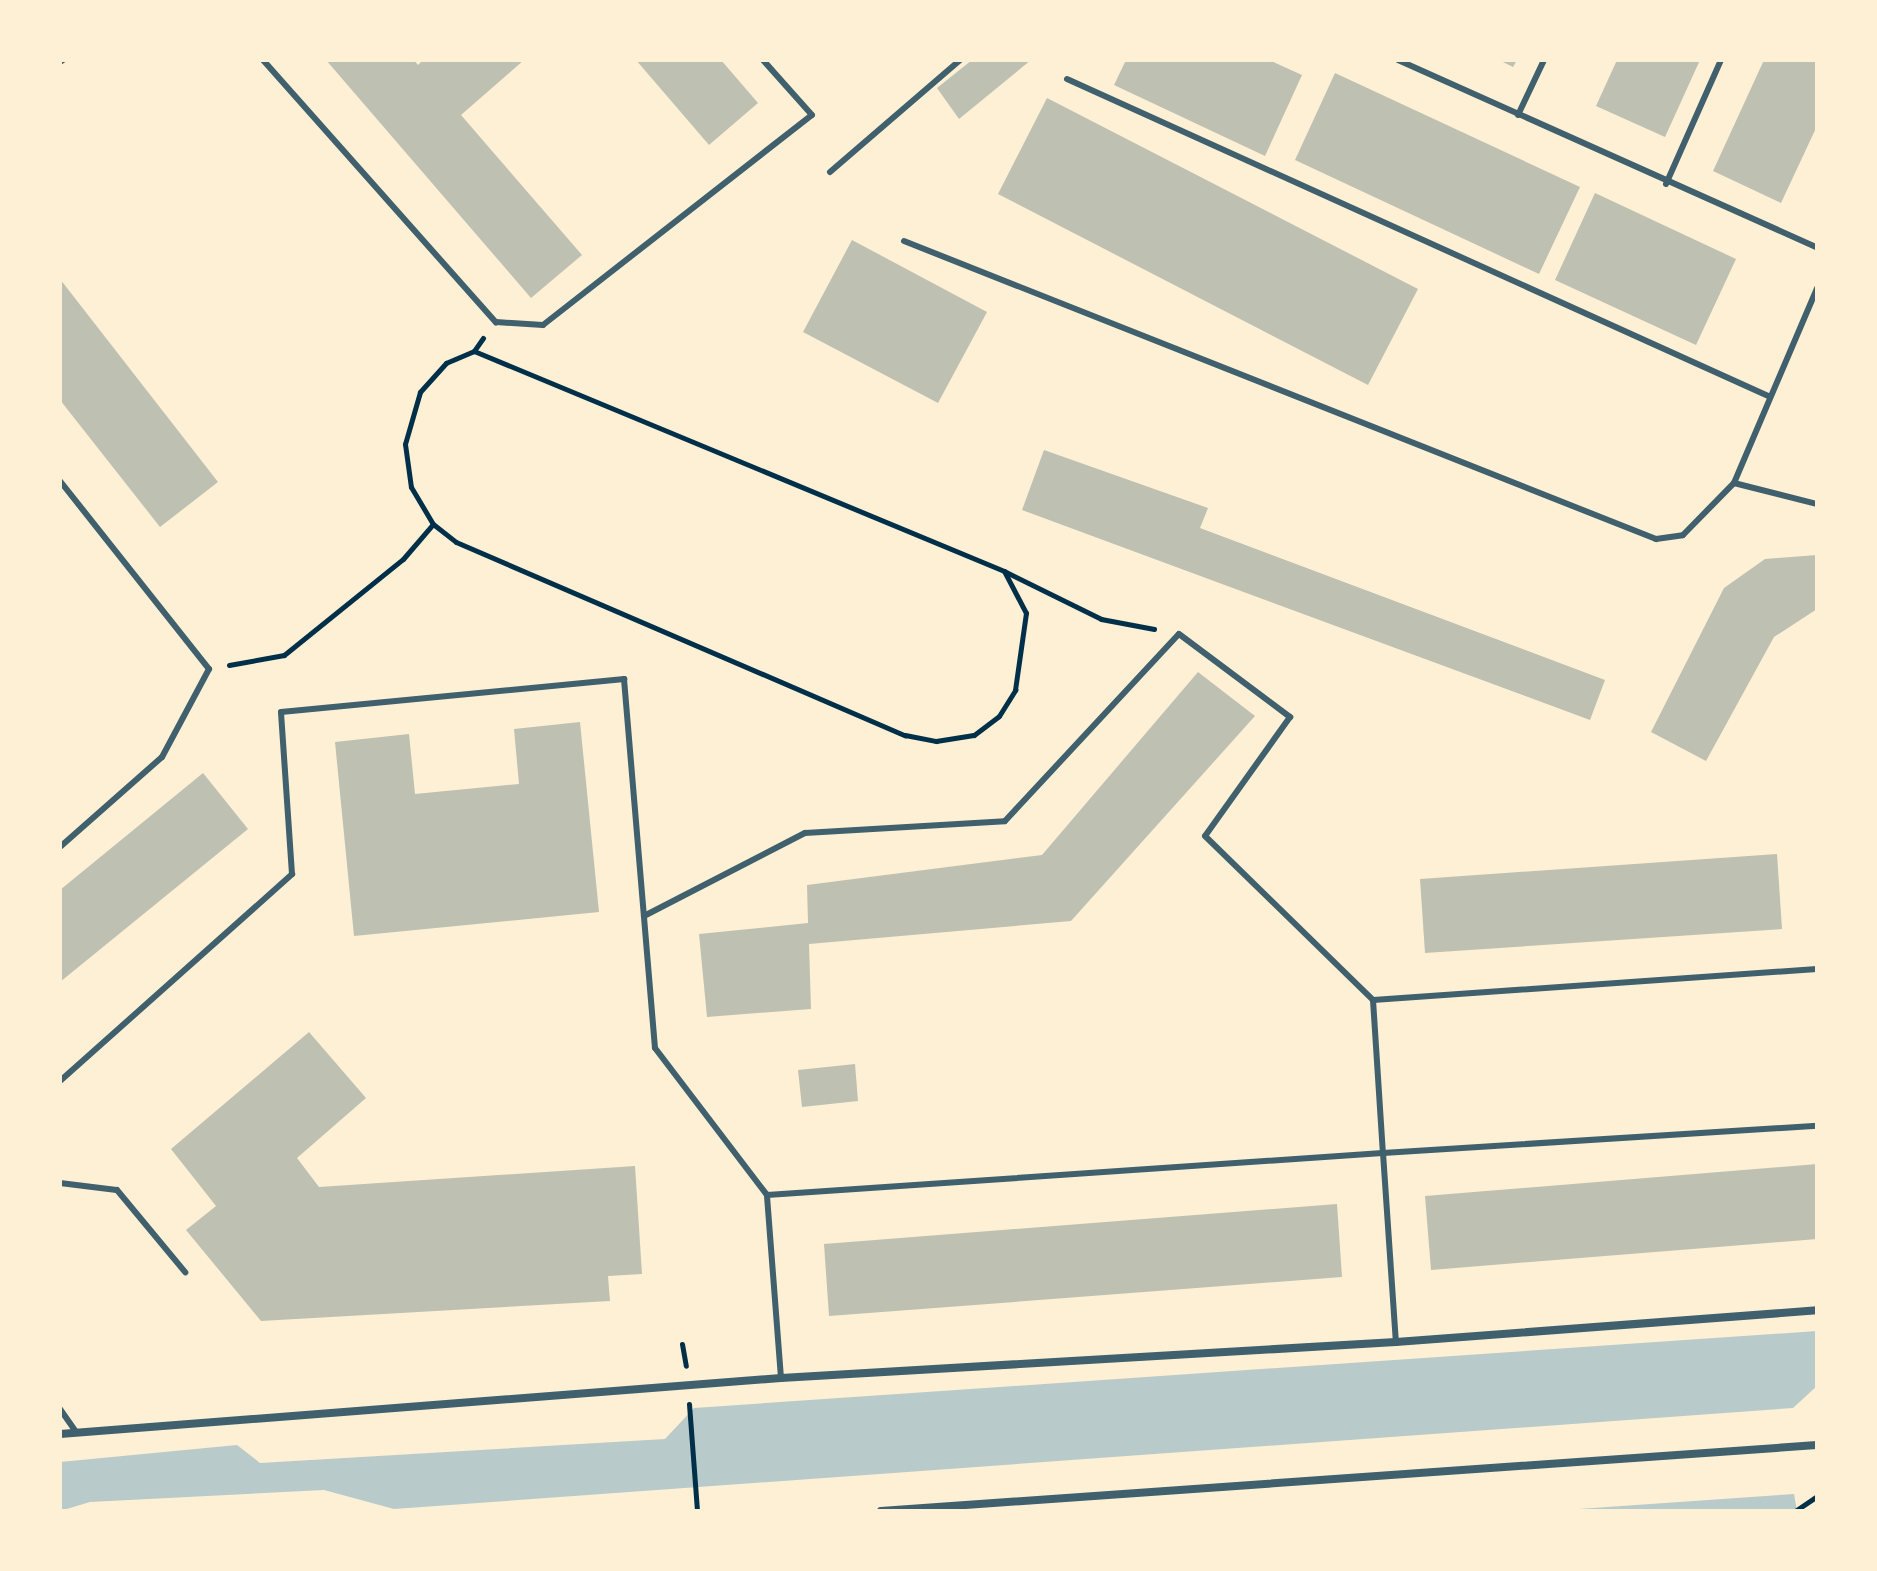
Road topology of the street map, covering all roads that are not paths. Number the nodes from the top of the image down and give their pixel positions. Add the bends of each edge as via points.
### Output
1 (263, 60) edge
2 (763, 60) edge
3 (960, 60) edge
4 (1398, 60) edge
5 (1544, 60) edge
6 (1721, 60) edge
7 (1067, 79) dead end
8 (1518, 115) junction
9 (830, 172) dead end
10 (1666, 184) junction
11 (904, 241) dead end
12 (1817, 247) edge
13 (1817, 288) edge
14 (1768, 396) junction
15 (60, 481) edge
16 (1734, 483) junction
17 (1817, 504) edge
18 (60, 847) edge
19 (644, 916) junction
20 (1817, 969) edge
21 (1373, 1000) junction
22 (60, 1081) edge
23 (1817, 1126) edge
24 (1383, 1153) junction
25 (60, 1183) edge
26 (767, 1195) junction
27 (185, 1272) dead end
28 (1817, 1310) edge
29 (1396, 1342) junction
30 (781, 1378) junction
31 (60, 1409) edge
32 (77, 1433) junction
33 (60, 1434) edge
34 (1817, 1445) edge
35 (881, 1511) edge

1 - 2 lane via 496,322 543,325 812,115
3 - 9 lane
4 - 8 lane
5 - 8 lane
6 - 10 lane
7 - 14 lane
8 - 10 lane
10 - 12 lane
11 - 16 lane via 1656,539 1683,535
13 - 14 lane
14 - 16 lane
15 - 18 lane via 209,669 162,757
16 - 17 lane
19 - 21 lane via 805,833 1005,821 1179,634 1290,717 1205,836
19 - 22 lane via 624,679 281,712 292,874
19 - 26 lane via 655,1048
20 - 21 lane
21 - 24 lane
23 - 24 lane
24 - 26 lane
24 - 29 lane
25 - 27 lane via 117,1190
26 - 30 lane
28 - 29 street
29 - 30 street
30 - 32 street
31 - 32 lane
32 - 33 street
34 - 35 street

